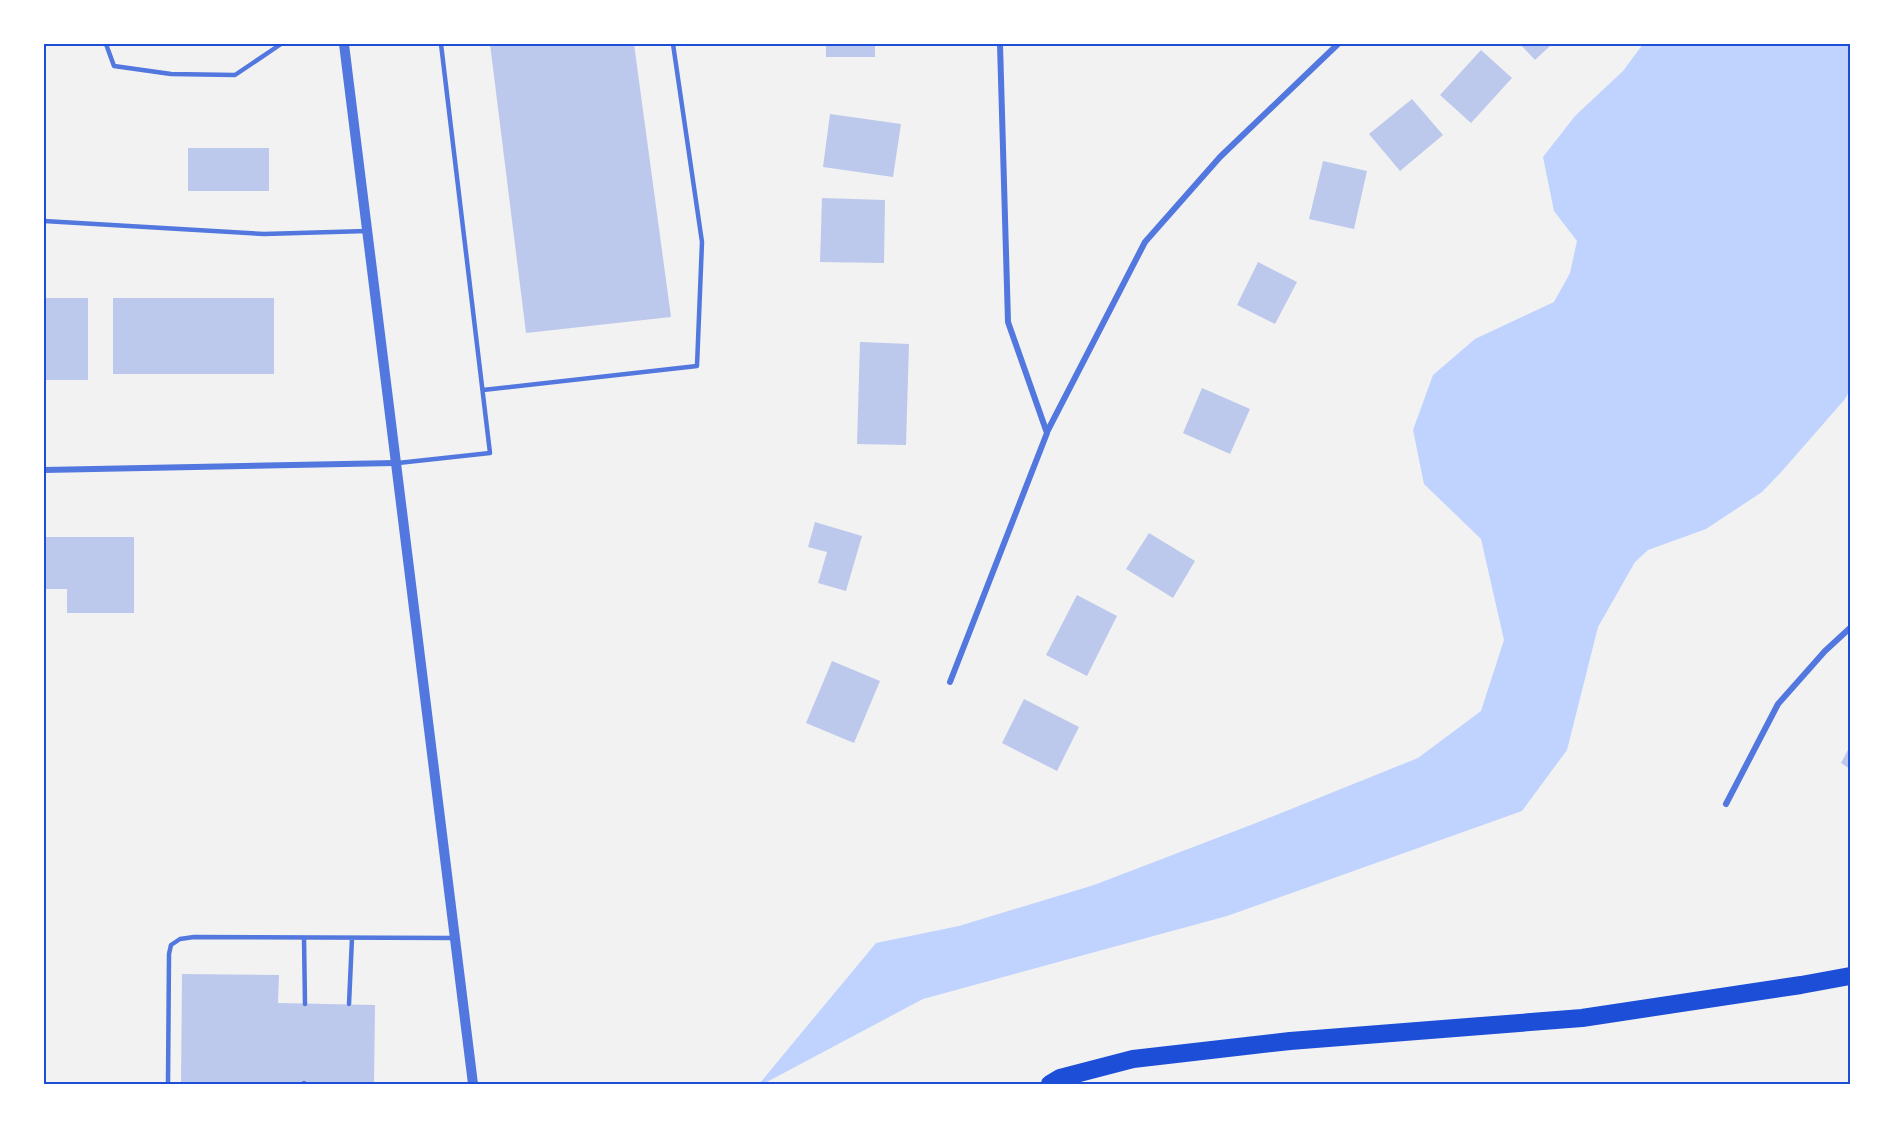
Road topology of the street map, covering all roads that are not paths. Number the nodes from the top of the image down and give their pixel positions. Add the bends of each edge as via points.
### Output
1 (106, 44) edge
2 (281, 44) edge
3 (344, 44) edge
4 (441, 44) edge
5 (673, 44) edge
6 (1000, 44) edge
7 (1338, 44) edge
8 (44, 221) edge
9 (367, 231) junction
10 (483, 390) junction
11 (1047, 433) junction
12 (395, 464) junction
13 (44, 470) edge
14 (1851, 628) edge
15 (950, 682) dead end
16 (1726, 804) dead end
17 (304, 938) junction
18 (352, 938) junction
19 (454, 938) junction
20 (1851, 976) edge
21 (305, 1004) dead end
22 (350, 1004) dead end
23 (168, 1084) edge
24 (473, 1084) edge
25 (1050, 1084) edge

1 - 2 lane via 114,66 171,74 224,75 235,75
3 - 9 street
4 - 10 lane
5 - 10 lane via 702,242 697,366
6 - 11 street via 1008,322
7 - 11 street via 1220,157 1145,242
8 - 9 lane via 264,234
9 - 12 street
10 - 12 lane via 490,453
11 - 15 street
12 - 13 street
12 - 19 street
14 - 16 street via 1778,704
17 - 18 lane
17 - 21 lane
17 - 23 lane via 194,938 180,939 171,945
18 - 19 lane
18 - 22 lane
19 - 24 street
20 - 25 highway via 1582,1018 1290,1041 1133,1059

